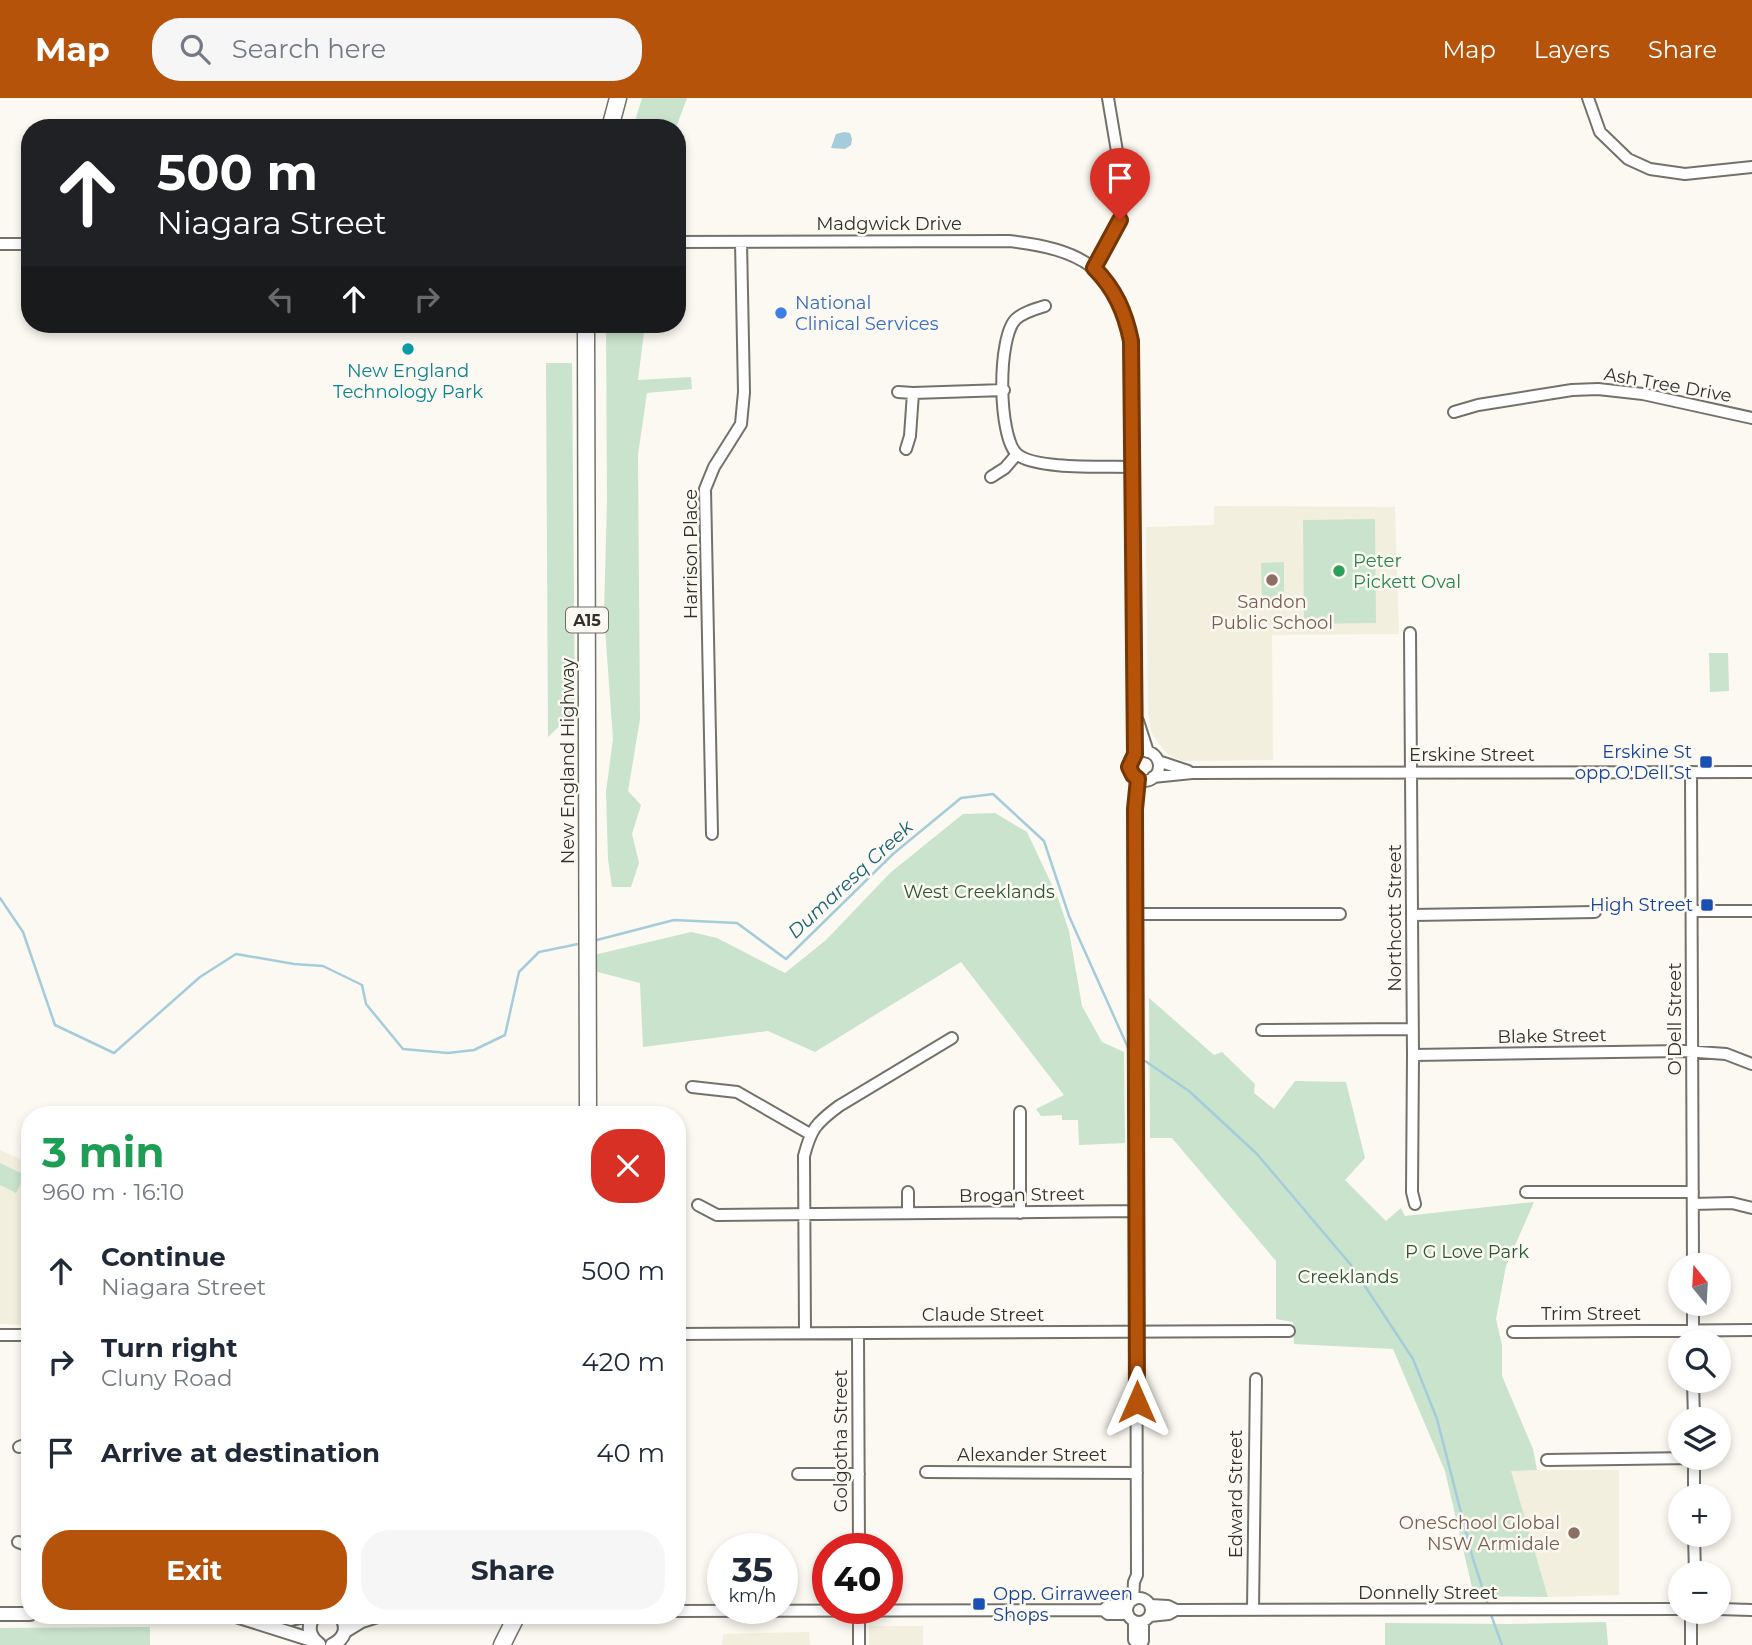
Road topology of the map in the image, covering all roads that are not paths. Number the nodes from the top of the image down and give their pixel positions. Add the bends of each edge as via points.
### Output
1 (618, 98) edge
2 (1108, 98) edge
3 (1588, 98) edge
4 (612, 119) edge
5 (1752, 167) edge
6 (686, 242) edge
7 (741, 242) junction
8 (0, 244) edge
9 (21, 244) edge
10 (1094, 268) junction
11 (1045, 306) dead end
12 (586, 333) edge
13 (1004, 390) junction
14 (898, 392) dead end
15 (913, 393) junction
16 (1454, 412) dead end
17 (1752, 418) edge
18 (906, 449) dead end
19 (1017, 454) junction
20 (1133, 467) junction
21 (991, 477) dead end
22 (1410, 633) dead end
23 (1135, 710) junction
24 (1149, 752) junction
25 (1135, 754) junction
26 (1158, 761) junction
27 (1691, 772) junction
28 (1752, 772) edge
29 (1192, 773) junction
30 (1412, 773) junction
31 (1153, 777) junction
32 (1138, 779) junction
33 (712, 834) dead end
34 (1692, 911) junction
35 (1752, 911) edge
36 (1595, 912) dead end
37 (1136, 914) junction
38 (1340, 914) dead end
39 (1412, 915) junction
40 (1413, 1029) junction
41 (1262, 1030) dead end
42 (952, 1038) dead end
43 (1692, 1052) junction
44 (1413, 1055) junction
45 (1752, 1064) edge
46 (692, 1087) dead end
47 (588, 1106) edge
48 (1020, 1112) dead end
49 (810, 1134) junction
50 (908, 1192) dead end
51 (1527, 1192) dead end
52 (1693, 1192) junction
53 (1415, 1204) dead end
54 (1693, 1204) junction
55 (698, 1205) dead end
56 (1752, 1208) edge
57 (1137, 1211) junction
58 (803, 1213) junction
59 (908, 1213) junction
60 (1020, 1213) junction
61 (1693, 1253) edge
62 (1752, 1330) edge
63 (1137, 1331) junction
64 (1289, 1331) dead end
65 (1513, 1332) dead end
66 (1731, 1332) edge
67 (805, 1333) junction
68 (858, 1333) junction
69 (686, 1334) edge
70 (0, 1335) edge
71 (21, 1335) edge
72 (1668, 1335) edge
73 (1256, 1379) dead end
74 (1668, 1458) edge
75 (1547, 1460) dead end
76 (926, 1472) dead end
77 (1138, 1473) junction
78 (798, 1474) dead end
79 (859, 1474) junction
80 (859, 1533) edge
81 (18, 1542) dead end
82 (21, 1543) edge
83 (1668, 1609) edge
84 (1731, 1609) edge
85 (812, 1610) edge
86 (903, 1610) edge
87 (1139, 1610) junction
88 (1253, 1610) junction
89 (1752, 1610) edge
90 (686, 1611) edge
91 (0, 1614) edge
92 (21, 1614) edge
93 (260, 1624) edge
94 (311, 1624) edge
95 (345, 1624) edge
96 (360, 1624) edge
97 (512, 1624) edge
98 (523, 1624) edge
99 (859, 1624) edge
100 (1691, 1624) edge
101 (339, 1641) edge
102 (318, 1643) edge
103 (502, 1645) edge
104 (513, 1645) edge
105 (859, 1645) edge
106 (1139, 1645) edge
107 (1691, 1645) edge

1 - 4 highway
2 - 10 street via 1121,175 1120,220
3 - 5 street via 1600,132 1628,159 1650,169 1685,174
6 - 7 street, Madgwick Drive
7 - 10 street, Madgwick Drive via 1009,242 1064,251
7 - 33 street, Harrison Place via 741,424 713,467 705,489
8 - 9 street
10 - 20 street via 1115,294 1127,320
11 - 13 street via 1014,320 1003,352
12 - 47 highway, New England Highway / A15
13 - 15 street
13 - 19 street via 1007,436
14 - 15 street
15 - 18 street
16 - 17 street, Ash Tree Drive via 1598,389
19 - 20 street via 1052,465
19 - 21 street
20 - 23 street
22 - 30 street, Northcott Street
23 - 24 street
23 - 25 street
24 - 25 street
24 - 26 street
25 - 32 street via 1129,767
26 - 29 street, Erskine Street
26 - 31 street
27 - 28 street, Erskine Street
27 - 30 street, Erskine Street
27 - 34 street, O'Dell Street
29 - 30 street, Erskine Street
29 - 31 street, Erskine Street
30 - 39 street, Northcott Street
31 - 32 street
32 - 37 street
34 - 35 street
34 - 43 street, O'Dell Street
36 - 39 street
37 - 38 street
37 - 57 street
39 - 40 street, Northcott Street
40 - 41 street
40 - 44 street, Northcott Street
42 - 49 street via 839,1106
43 - 44 street, Blake Street
43 - 45 street, Blake Street via 1726,1054
43 - 52 street, O'Dell Street
44 - 53 street, Northcott Street
46 - 49 street via 737,1092
48 - 60 street
49 - 58 street via 804,1156
50 - 59 street
51 - 52 street
52 - 54 street, O'Dell Street
54 - 56 street via 1732,1203
54 - 61 street, O'Dell Street
55 - 58 street, Brogan Street via 717,1215
57 - 60 street, Brogan Street
57 - 63 street
58 - 59 street, Brogan Street
58 - 67 street
59 - 60 street, Brogan Street
62 - 66 street, Trim Street
63 - 64 street, Claude Street
63 - 68 street, Claude Street
63 - 77 street
65 - 72 street, Trim Street
67 - 68 street, Claude Street
67 - 69 street, Claude Street
68 - 79 street, Golgotha Street
70 - 71 street
73 - 88 street, Edward Street
74 - 75 street
76 - 77 street, Alexander Street
77 - 87 street
78 - 79 street
79 - 80 street, Golgotha Street
81 - 82 street
83 - 88 street, Donnelly Street
84 - 89 street
85 - 90 street
86 - 87 street via 1103,1610 1108,1606
87 - 88 street, Donnelly Street via 1168,1606 1176,1610
87 - 106 street via 1134,1640
91 - 92 main road
93 - 102 main road
94 - 102 main road
95 - 101 main road
96 - 101 street
97 - 103 highway
98 - 104 highway
99 - 105 street
100 - 107 street

